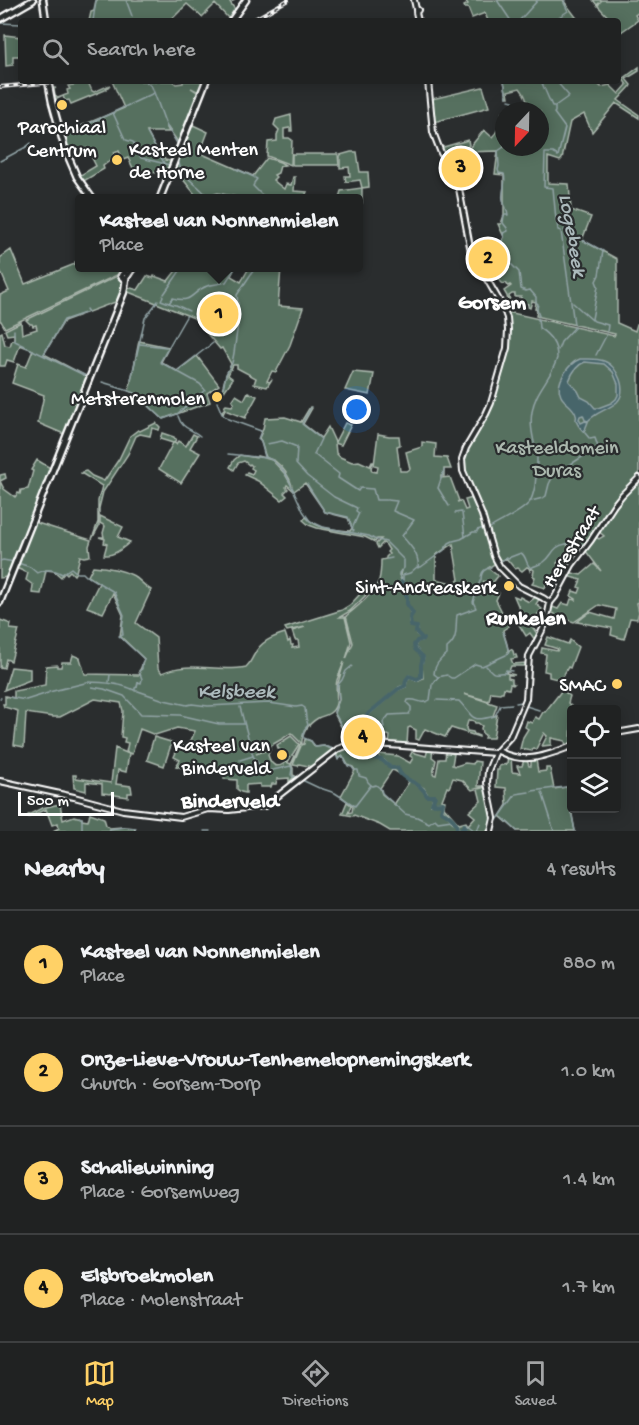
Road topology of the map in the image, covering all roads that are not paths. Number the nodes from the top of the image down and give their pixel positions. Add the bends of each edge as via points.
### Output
1 (33, 0) edge
2 (43, 0) edge
3 (246, 0) edge
4 (414, 0) edge
5 (46, 18) edge
6 (233, 18) edge
7 (417, 18) edge
8 (0, 19) edge
9 (49, 84) edge
10 (205, 84) edge
11 (428, 84) edge
12 (89, 194) edge
13 (162, 194) edge
14 (125, 273) edge
15 (639, 478) edge
16 (0, 602) edge
17 (550, 603) junction
18 (639, 729) edge
19 (621, 732) edge
20 (567, 748) edge
21 (496, 752) junction
22 (0, 781) edge
23 (491, 831) edge

1 - 8 main road
2 - 5 main road
3 - 6 main road
4 - 7 street
9 - 12 main road via 65,149
10 - 13 main road
11 - 17 street via 433,128 458,181 470,248 503,307 508,330 490,406 462,459 465,477 494,556 505,573 521,588
14 - 16 main road via 122,295
15 - 17 street, Herestraat via 614,505
17 - 21 street, Herestraat via 546,623 529,656 525,701 510,737
18 - 19 street
20 - 21 street via 529,759
21 - 22 street via 349,744 265,806 208,809 179,817 114,808
21 - 23 street, Herestraat via 487,779 494,814

